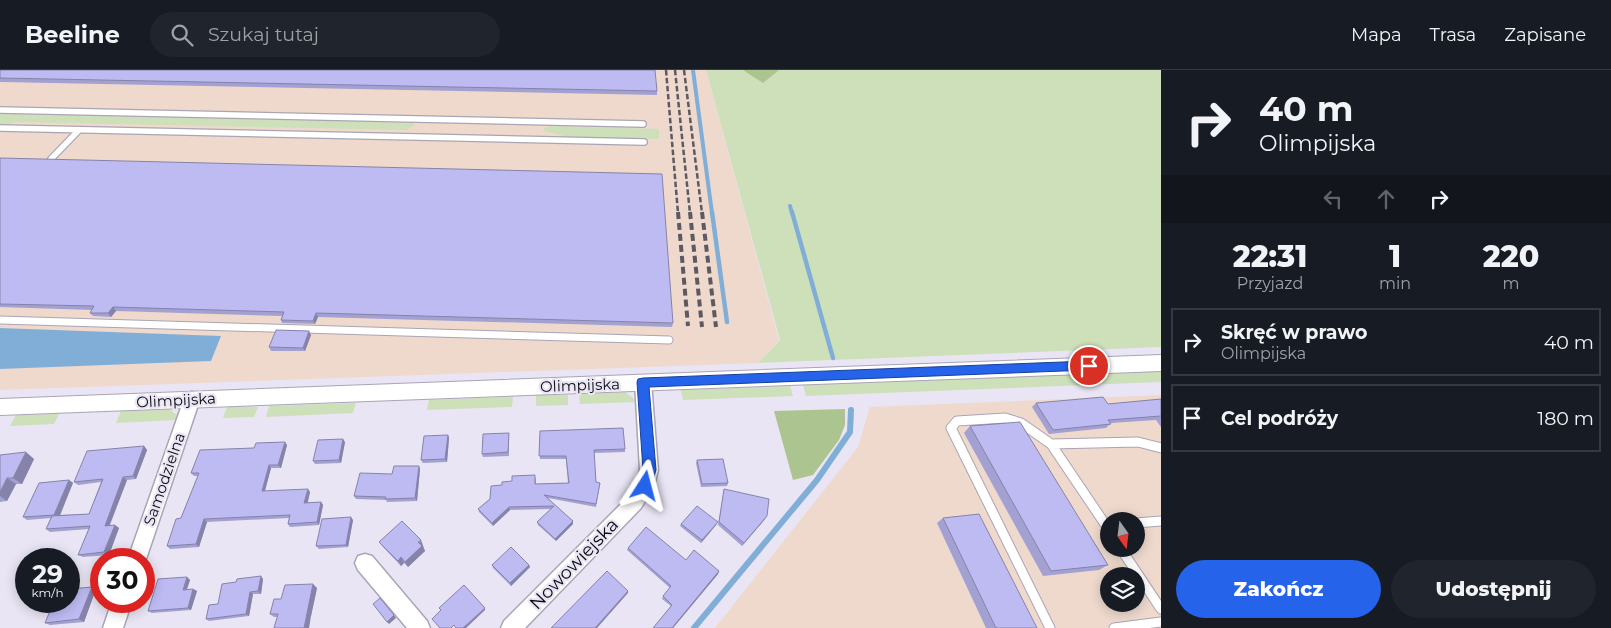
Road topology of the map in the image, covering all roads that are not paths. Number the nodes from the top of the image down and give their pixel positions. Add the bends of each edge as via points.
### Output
1 (0, 110) edge
2 (643, 124) dead end
3 (0, 128) edge
4 (79, 130) junction
5 (644, 142) dead end
6 (51, 159) edge
7 (0, 320) edge
8 (669, 340) dead end
9 (1161, 363) edge
10 (643, 382) junction
11 (192, 400) junction
12 (0, 407) edge
13 (1052, 444) junction
14 (1161, 448) edge
15 (1100, 515) edge
16 (1161, 521) edge
17 (1145, 522) edge
18 (141, 548) edge
19 (1127, 558) edge
20 (365, 563) dead end
21 (1161, 609) edge
22 (118, 613) edge
23 (1161, 622) edge
24 (113, 628) edge
25 (420, 628) edge
26 (511, 628) edge
27 (1050, 628) edge
28 (1114, 628) edge

1 - 2 lane
3 - 4 lane
4 - 5 lane
4 - 6 lane
7 - 8 lane
9 - 10 street, Olimpijska
10 - 11 street, Olimpijska
10 - 26 street, Nowowiejska via 650,470 645,486 635,502
11 - 12 street, Olimpijska
11 - 18 street, Samodzielna
13 - 14 lane via 1138,442
13 - 15 lane
13 - 27 lane via 1021,423 1005,418 956,421 951,428
16 - 17 lane
19 - 21 lane
20 - 25 street
22 - 24 street
23 - 28 lane

